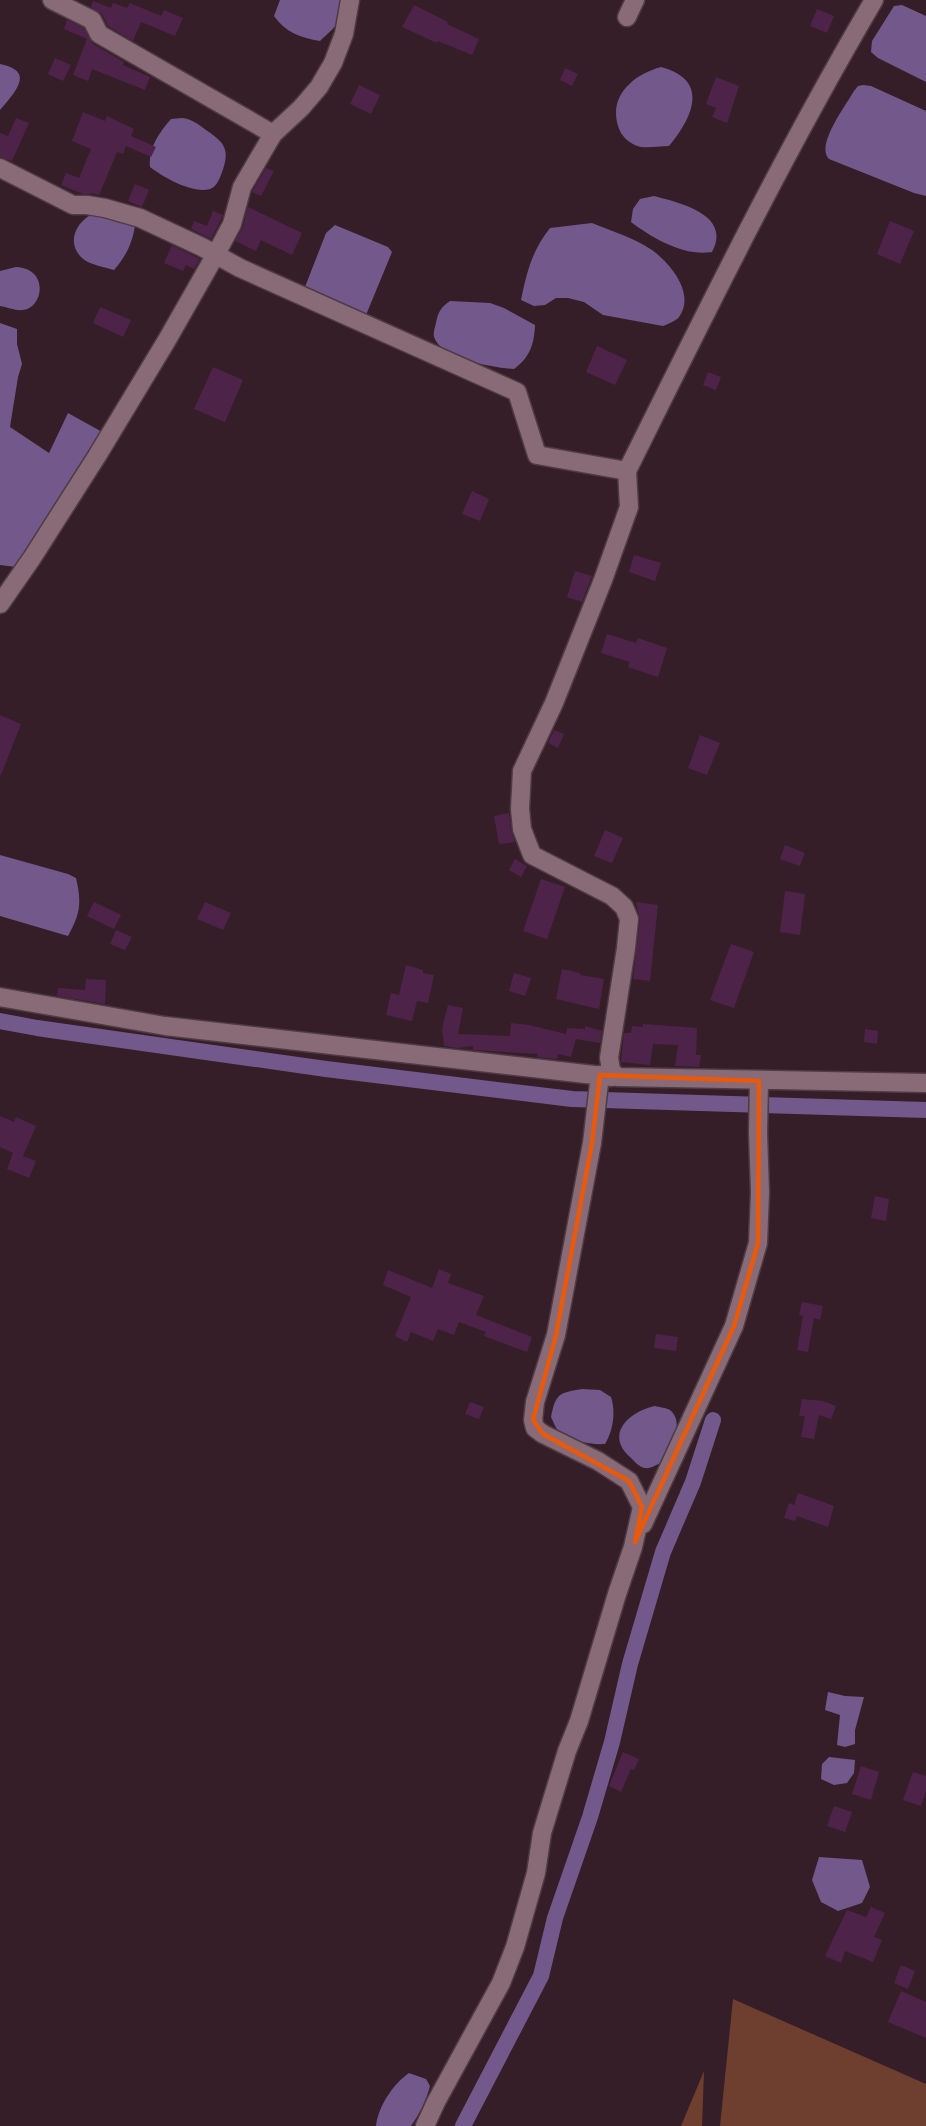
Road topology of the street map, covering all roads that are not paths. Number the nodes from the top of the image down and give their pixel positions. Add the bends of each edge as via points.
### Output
1 (52, 0) edge
2 (350, 0) edge
3 (874, 0) edge
4 (273, 134) junction
5 (0, 168) edge
6 (216, 254) junction
7 (627, 471) junction
8 (0, 604) edge
9 (0, 997) edge
10 (608, 1076) junction
11 (759, 1081) junction
12 (926, 1083) edge
13 (635, 1542) junction
14 (425, 2126) edge

1 - 4 street via 92,20 99,34
2 - 4 street via 344,34 320,87
3 - 7 street via 747,229
4 - 6 street via 242,187 232,224
5 - 6 street via 73,205 105,208 141,218
6 - 7 street via 517,392 537,455
6 - 8 street via 98,456
7 - 10 street via 629,507 554,703 522,771 520,809 522,829 532,855 612,896 624,907 628,919
9 - 10 street via 165,1026
10 - 11 street
10 - 13 street via 556,1335 533,1420 535,1428 629,1481 642,1507
11 - 12 street
11 - 13 street via 758,1243 735,1326
13 - 14 street via 542,1833 536,1873 515,1947 501,1983

